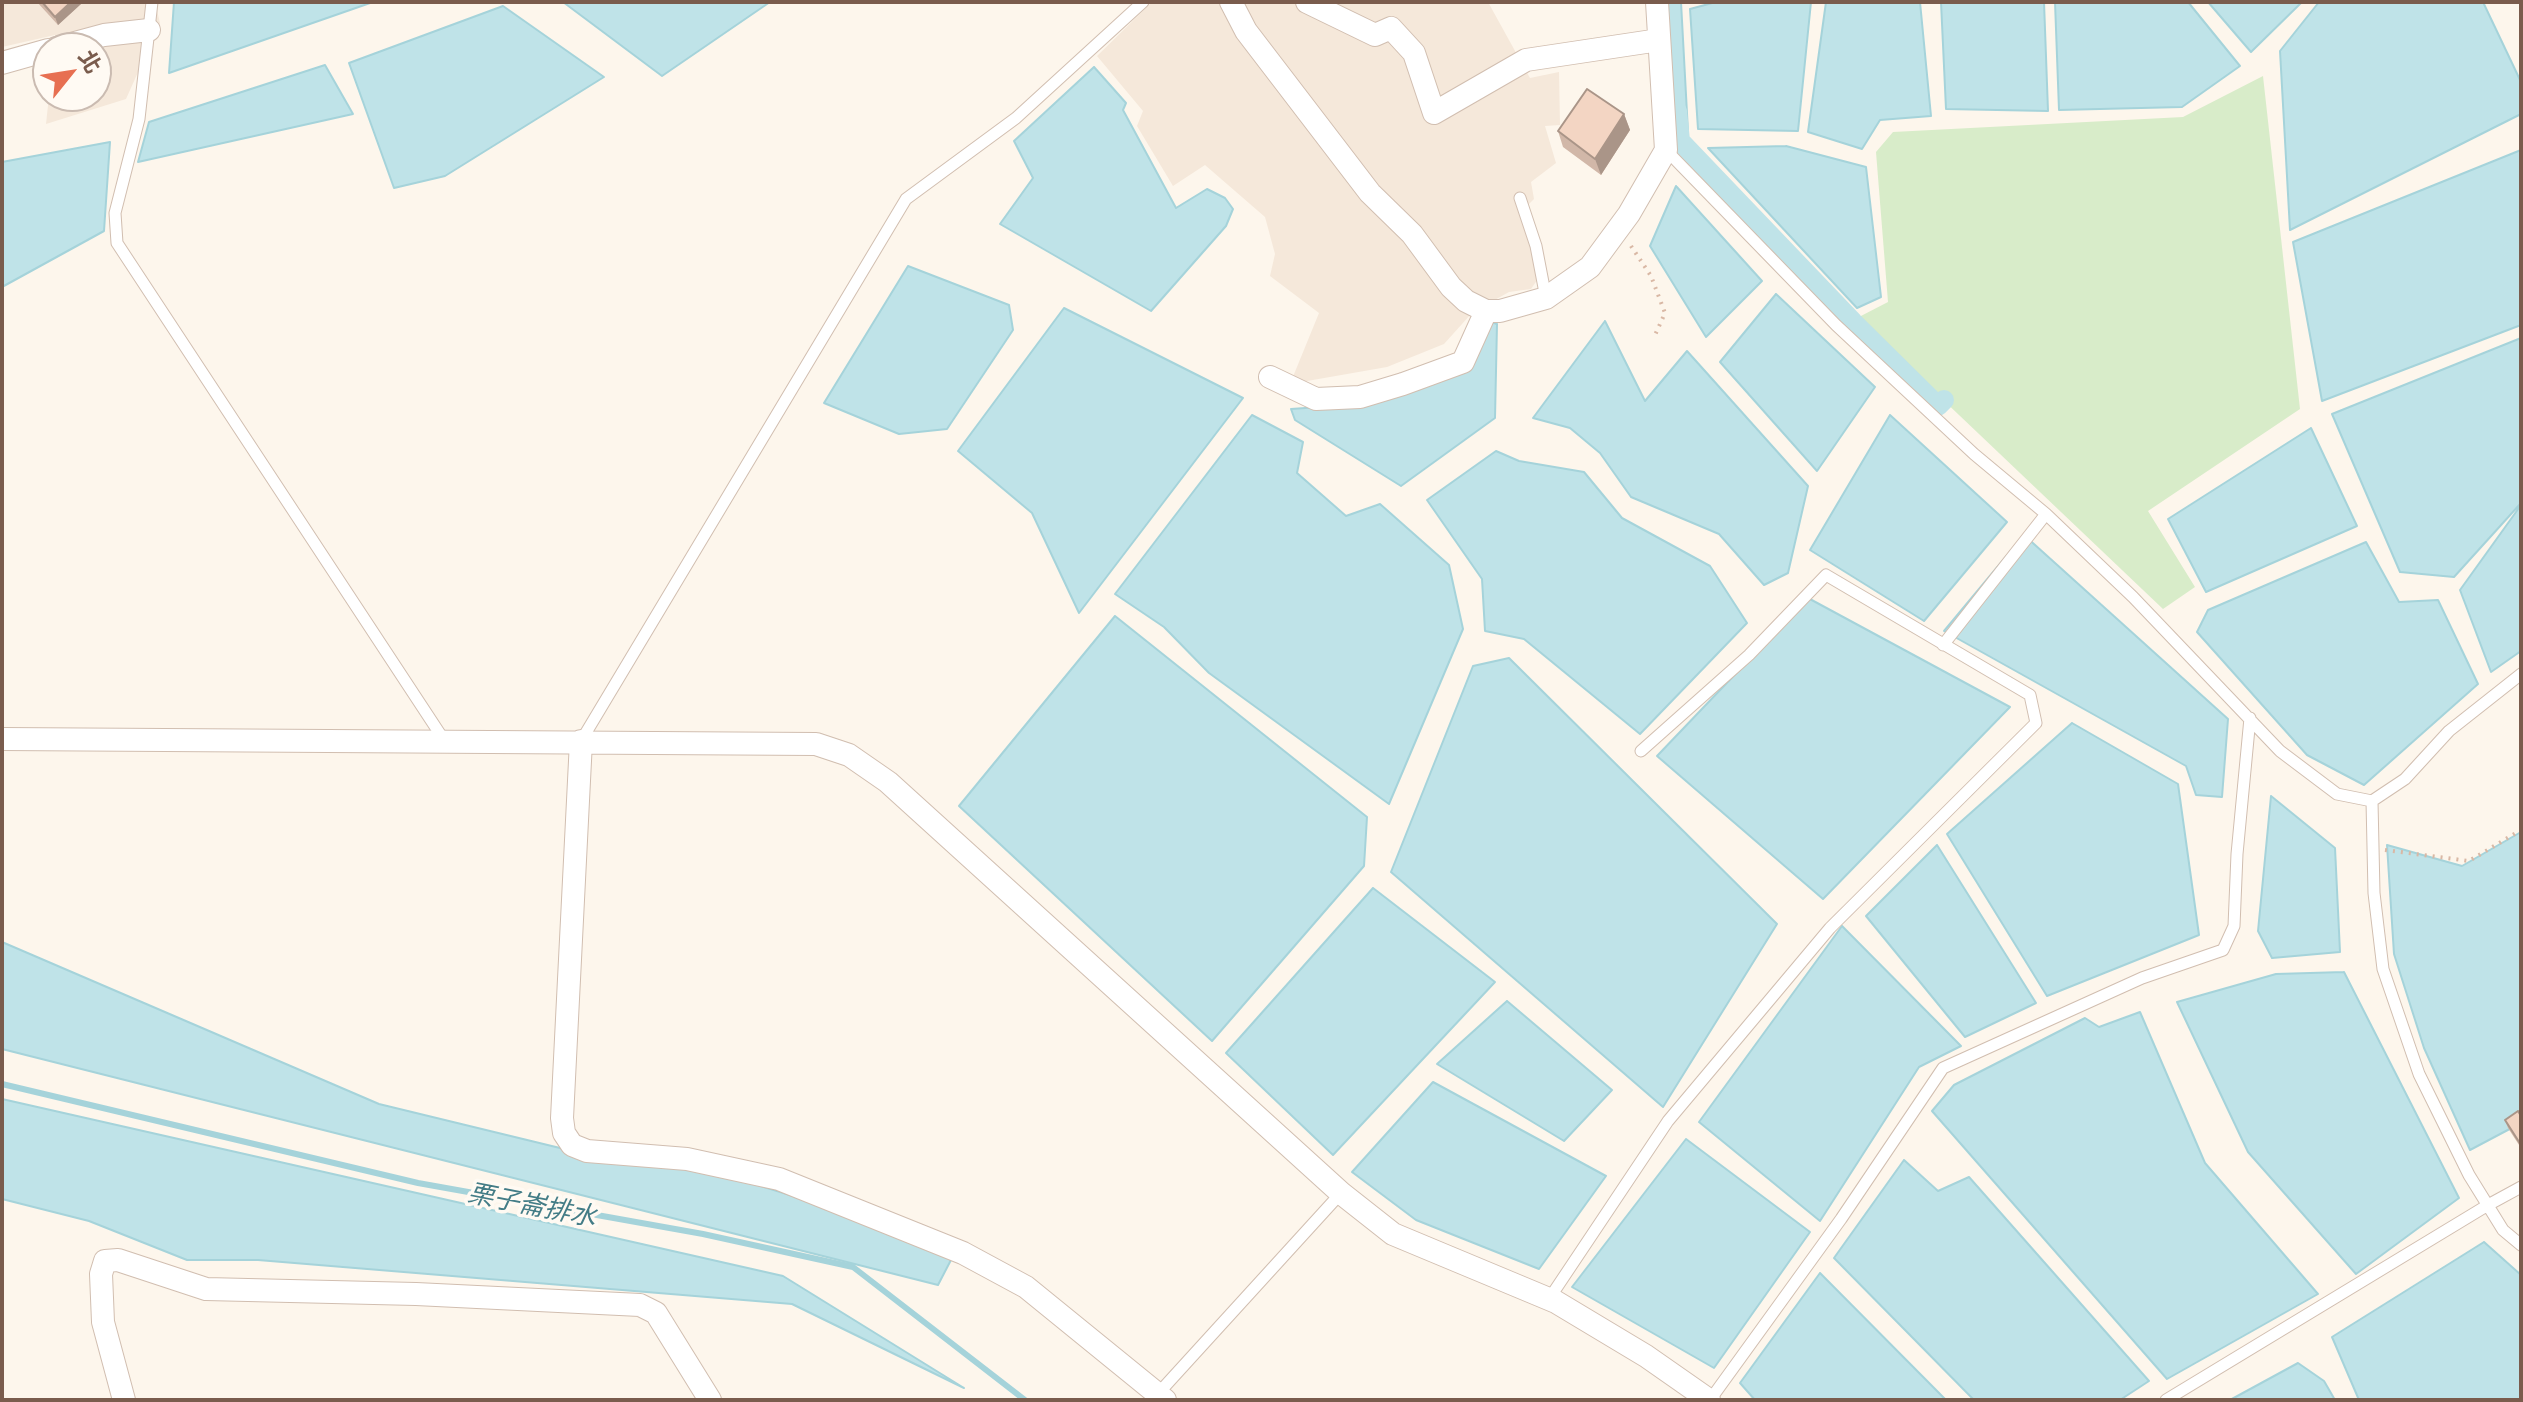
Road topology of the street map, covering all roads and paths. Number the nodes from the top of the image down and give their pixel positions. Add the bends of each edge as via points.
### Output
1 (152, 2) edge
2 (1143, 2) edge
3 (1231, 2) edge
4 (1307, 2) edge
5 (1657, 2) edge
6 (149, 30) junction
7 (112, 34) edge
8 (1659, 40) junction
9 (32, 55) edge
10 (2, 63) edge
11 (1666, 150) junction
12 (1520, 198) dead end
13 (1619, 228) junction
14 (1546, 298) junction
15 (1486, 311) junction
16 (1655, 335) dead end
17 (1270, 377) dead end
18 (2046, 514) junction
19 (1943, 645) junction
20 (2521, 674) edge
21 (2250, 718) junction
22 (2, 739) edge
23 (444, 740) junction
24 (581, 741) junction
25 (1641, 751) dead end
26 (2372, 801) junction
27 (2521, 830) edge
28 (2375, 848) junction
29 (2521, 1187) edge
30 (1341, 1193) junction
31 (2488, 1205) junction
32 (2521, 1245) edge
33 (1549, 1299) junction
34 (1158, 1398) edge
35 (124, 1400) edge
36 (710, 1400) edge
37 (1709, 1400) edge
38 (2166, 1400) edge

1 - 6 lane
2 - 24 lane via 1016,118 906,199
3 - 15 street via 1246,31 1362,183 1412,234 1451,287
4 - 8 street via 1375,35 1391,28 1414,53 1434,113 1526,60
5 - 8 street
6 - 7 street
6 - 23 lane via 139,119 115,213 117,243
8 - 11 street
9 - 10 street
11 - 13 street
11 - 18 lane via 1836,325
12 - 14 lane
13 - 14 street via 1590,267
13 - 16 path via 1651,276 1665,313
14 - 15 street
15 - 17 street via 1463,362 1403,384 1360,397 1316,399
18 - 19 lane
18 - 21 lane
19 - 25 lane via 1826,575 1749,655
19 - 33 lane via 2030,695 2036,723 1830,928 1668,1121
20 - 26 lane via 2449,731 2405,779
21 - 26 lane via 2280,751 2337,794
21 - 37 lane via 2234,926 2223,950 2142,978 1943,1068
22 - 23 street
23 - 24 street
24 - 30 street via 816,744 849,755 888,782
24 - 34 street via 562,1118 572,1145 587,1151 687,1159 779,1179 963,1253 1026,1287
26 - 28 lane
27 - 28 path via 2469,861
28 - 31 lane via 2383,969 2419,1074
29 - 31 lane
30 - 33 street via 1393,1234
30 - 34 lane
31 - 32 lane via 2503,1230
31 - 38 lane
33 - 37 street
35 - 36 street via 103,1322 105,1261 118,1260 206,1289 640,1305 656,1313

